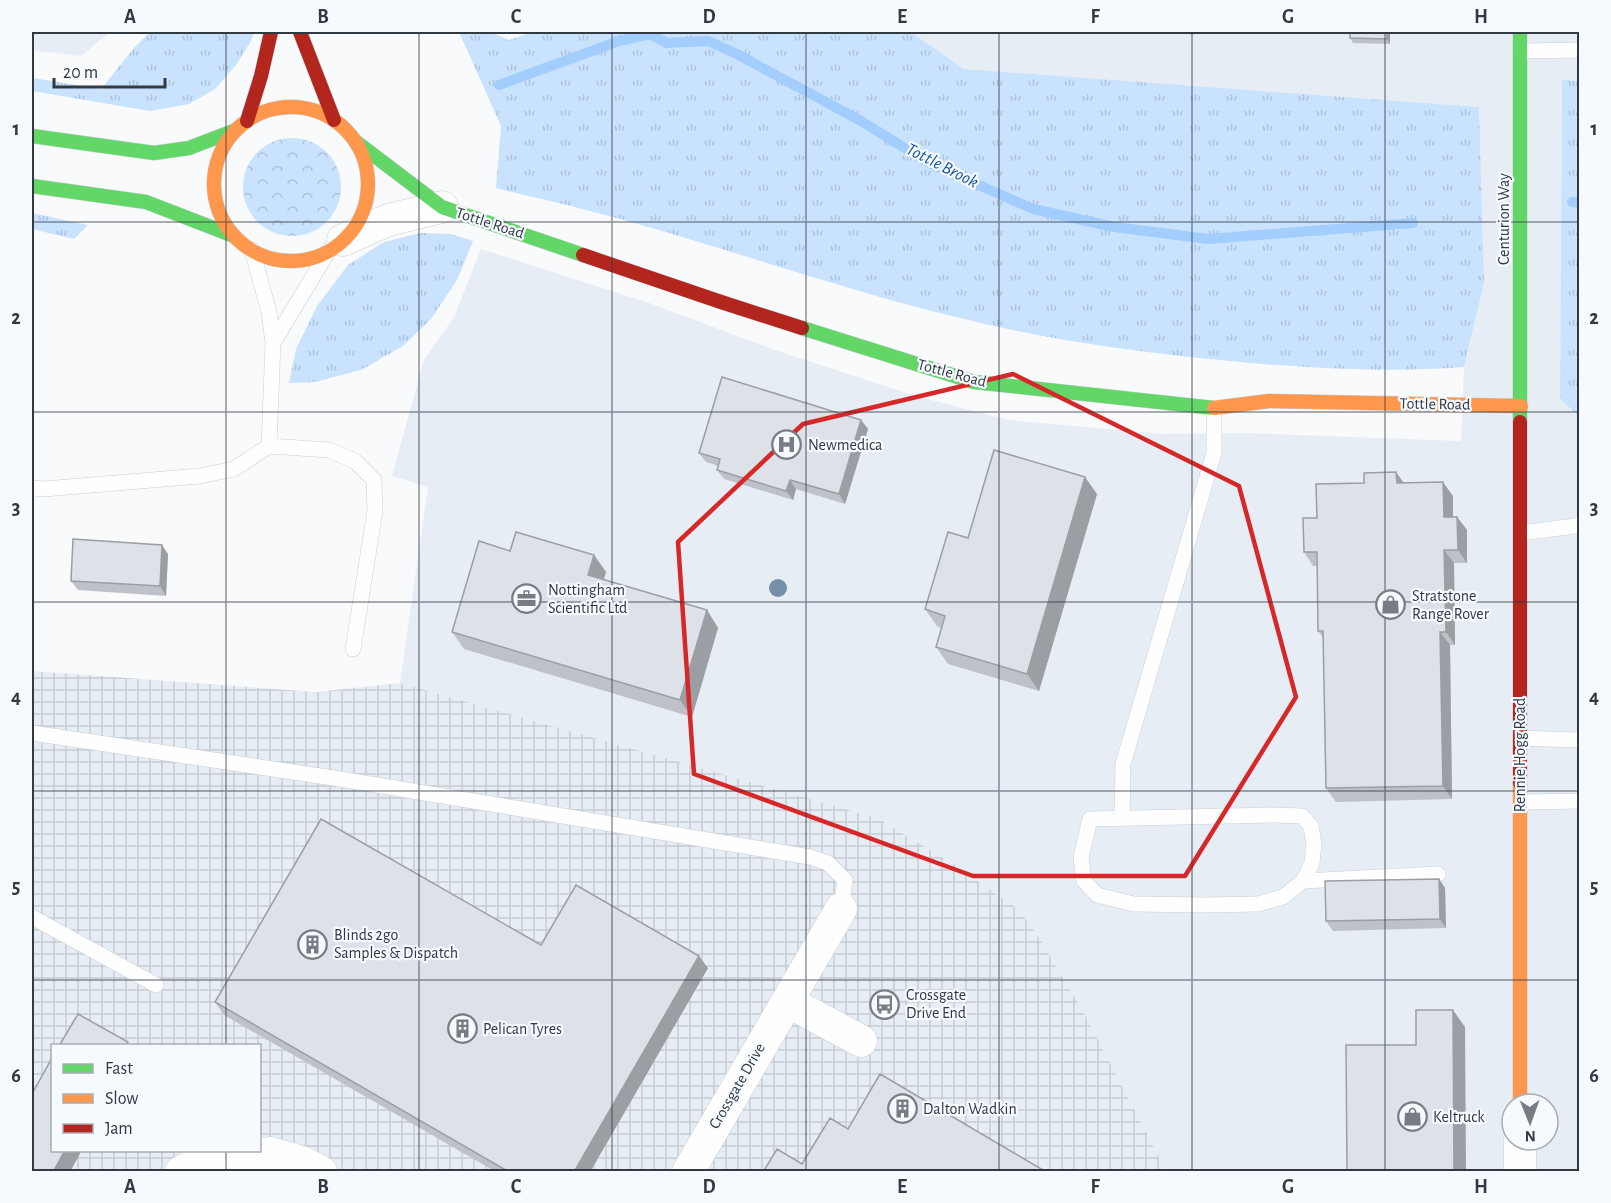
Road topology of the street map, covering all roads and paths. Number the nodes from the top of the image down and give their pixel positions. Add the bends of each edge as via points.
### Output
1 (271, 32) edge
2 (300, 32) edge
3 (1520, 32) edge
4 (1580, 50) edge
5 (1520, 51) junction
6 (334, 120) junction
7 (247, 121) junction
8 (236, 130) junction
9 (32, 135) edge
10 (355, 141) junction
11 (32, 186) edge
12 (442, 207) junction
13 (234, 236) junction
14 (336, 245) junction
15 (252, 250) junction
16 (273, 343) junction
17 (1521, 406) junction
18 (1214, 408) junction
19 (269, 446) junction
20 (32, 488) edge
21 (1580, 524) edge
22 (1521, 533) junction
23 (353, 649) dead end
24 (32, 733) edge
25 (1520, 738) junction
26 (1580, 740) edge
27 (1520, 801) junction
28 (1580, 801) edge
29 (1122, 818) junction
30 (1438, 874) dead end
31 (1303, 881) junction
32 (841, 909) joint
33 (32, 917) edge
34 (156, 985) dead end
35 (787, 1001) junction
36 (861, 1041) dead end
37 (1520, 1092) edge
38 (1520, 1152) edge
39 (181, 1172) edge
40 (321, 1172) edge
41 (688, 1172) edge
42 (1520, 1172) edge

1 - 7 street
2 - 6 street
3 - 5 street, Centurion Way
4 - 5 lane
5 - 17 street, Centurion Way
6 - 7 street via 292,107 270,110
6 - 10 street
7 - 8 street
8 - 9 street via 189,148 153,153
8 - 13 street via 221,152 214,185 222,217
10 - 12 street, Tottle Road
10 - 14 street via 366,165 367,194 359,220
11 - 13 street via 146,202
12 - 14 street, Tottle Road via 388,220
12 - 18 street, Tottle Road via 721,302 974,382
13 - 15 street
14 - 15 street via 317,256 295,260 273,258
14 - 16 lane
15 - 16 lane
16 - 19 lane
17 - 18 street, Tottle Road via 1269,401
17 - 22 street, Rennie Hogg Road
18 - 29 lane via 1214,453 1123,764
19 - 20 lane via 234,469 200,476
19 - 23 lane via 329,450 355,461 374,480 375,511
21 - 22 lane
22 - 25 street, Rennie Hogg Road
24 - 32 lane via 810,857 828,863 845,880
25 - 26 lane
25 - 27 street, Rennie Hogg Road
27 - 28 lane
27 - 37 street, Rennie Hogg Road
29 - 31 lane via 1302,816 1311,826 1314,844 1312,863
29 - 31 lane via 1090,819 1081,857 1083,881 1097,894 1134,904 1258,904 1283,897
30 - 31 lane
32 - 35 street, Crossgate Drive
33 - 34 lane
35 - 36 street
35 - 41 street, Crossgate Drive
38 - 42 street
39 - 40 street via 226,1157 272,1153

